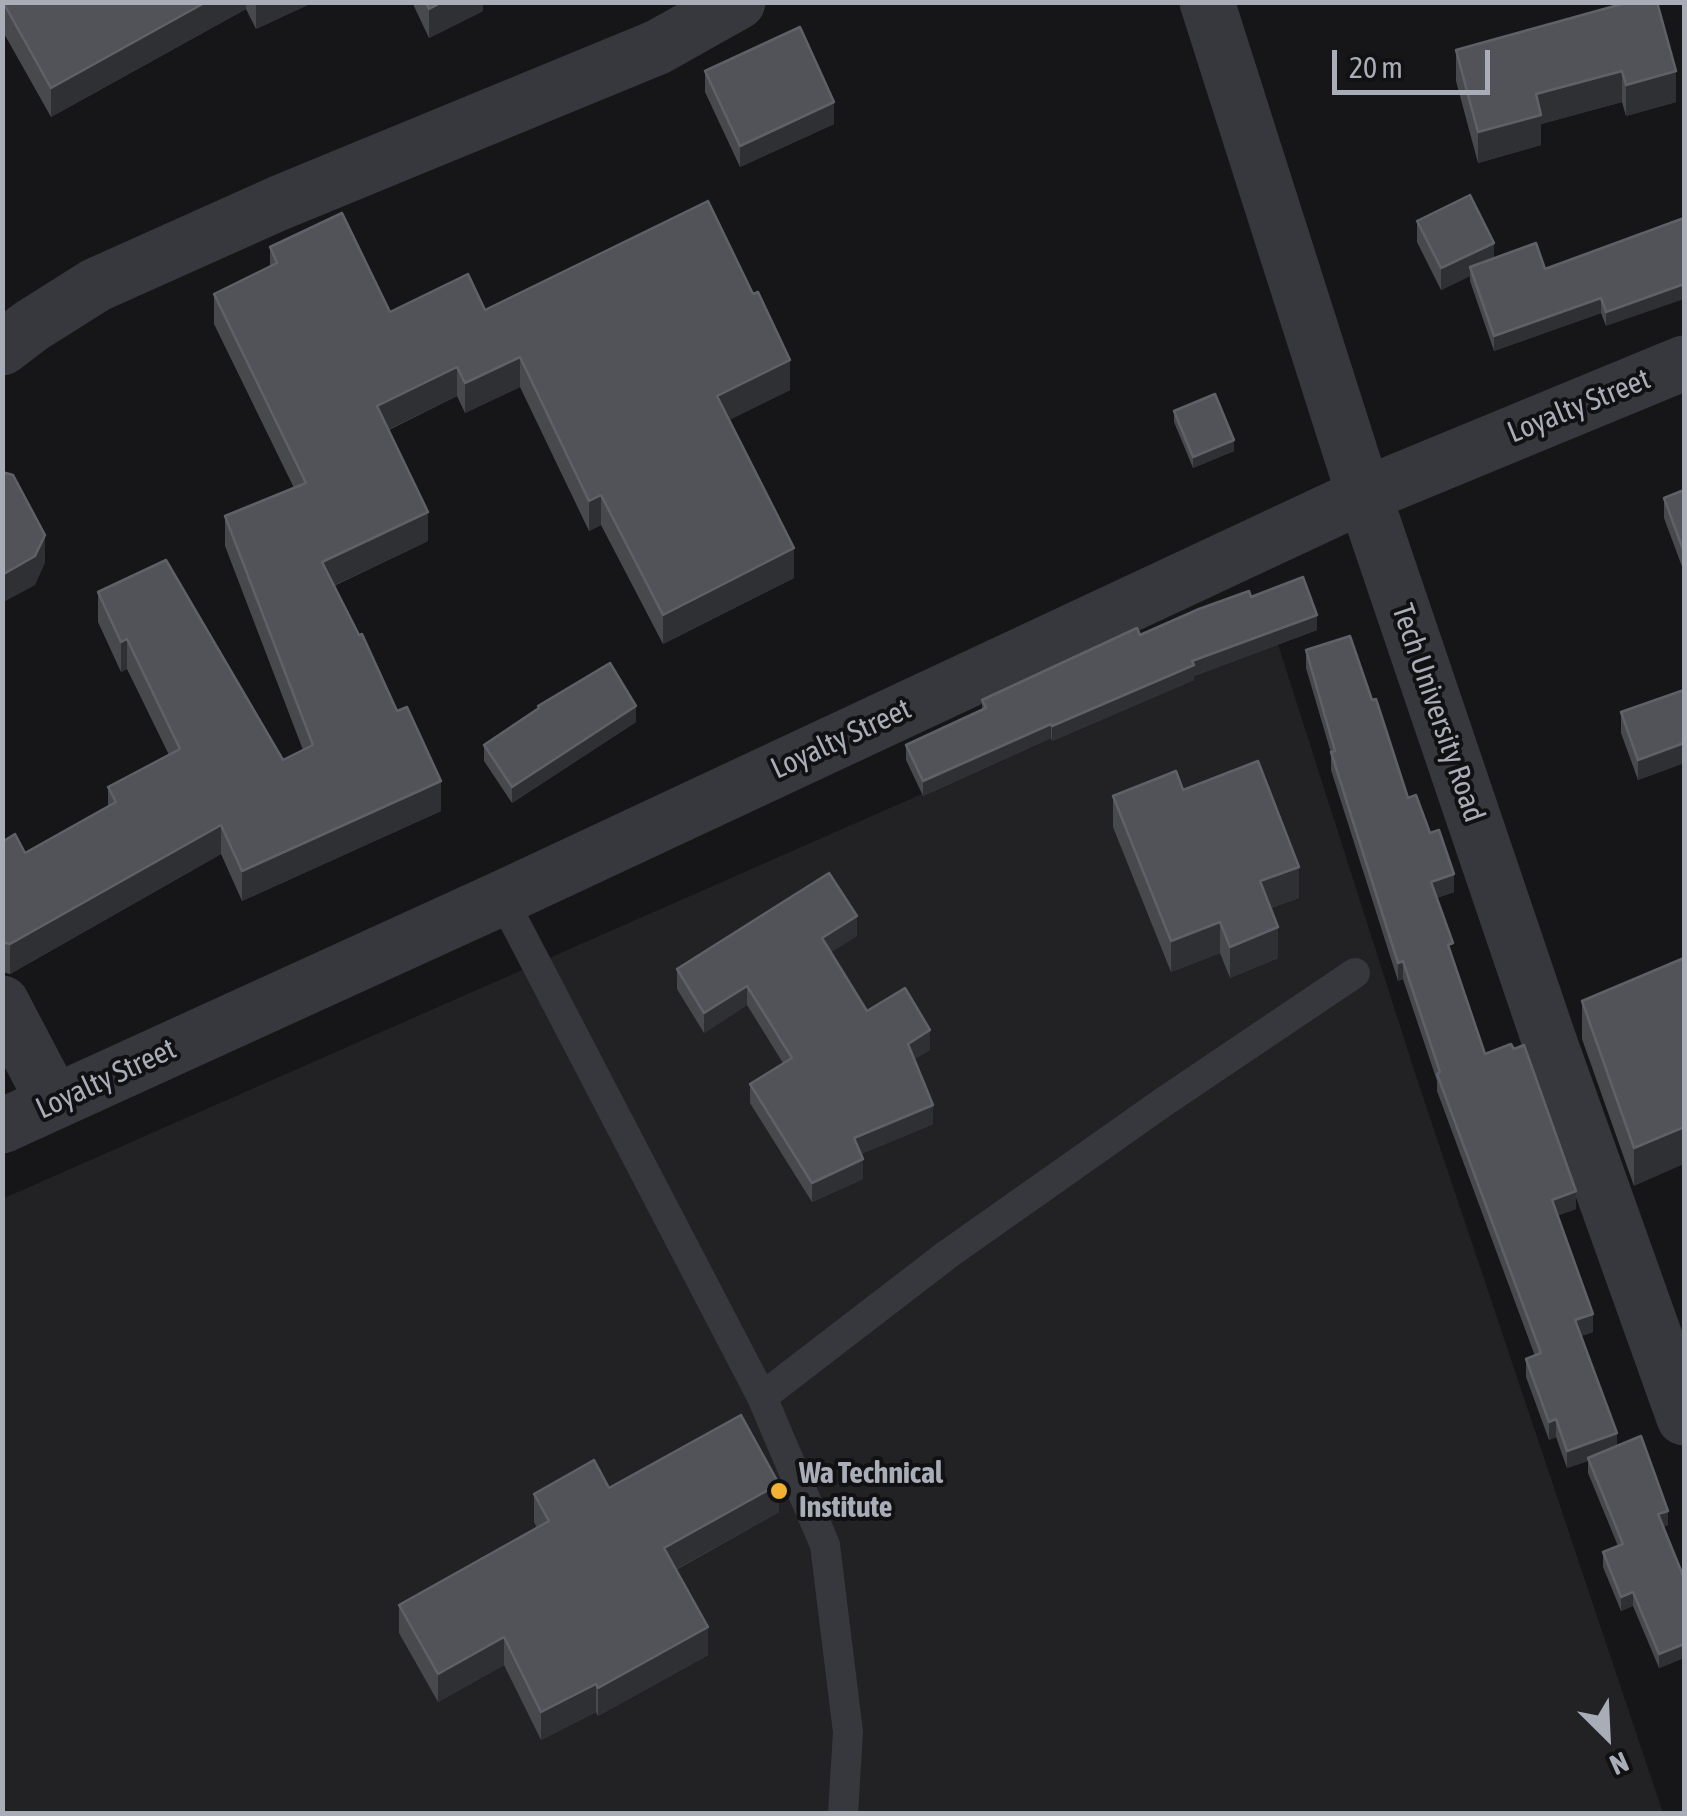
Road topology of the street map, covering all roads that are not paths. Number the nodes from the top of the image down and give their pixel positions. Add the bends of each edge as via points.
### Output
1 (738, 2) edge
2 (1207, 2) edge
3 (2, 348) edge
4 (1684, 364) edge
5 (1364, 494) junction
6 (502, 898) junction
7 (1355, 973) dead end
8 (2, 1003) edge
9 (54, 1102) junction
10 (2, 1126) edge
11 (762, 1398) junction
12 (1684, 1418) edge
13 (843, 1814) edge

1 - 3 street via 658,46 96,284
2 - 5 street, Tech University Road
4 - 5 street, Loyalty Street
5 - 6 street, Loyalty Street
5 - 12 street, Tech University Road
6 - 9 street, Loyalty Street
6 - 11 lane
7 - 11 lane via 948,1254
8 - 9 street
9 - 10 street, Loyalty Street
11 - 13 lane via 825,1545 848,1732

